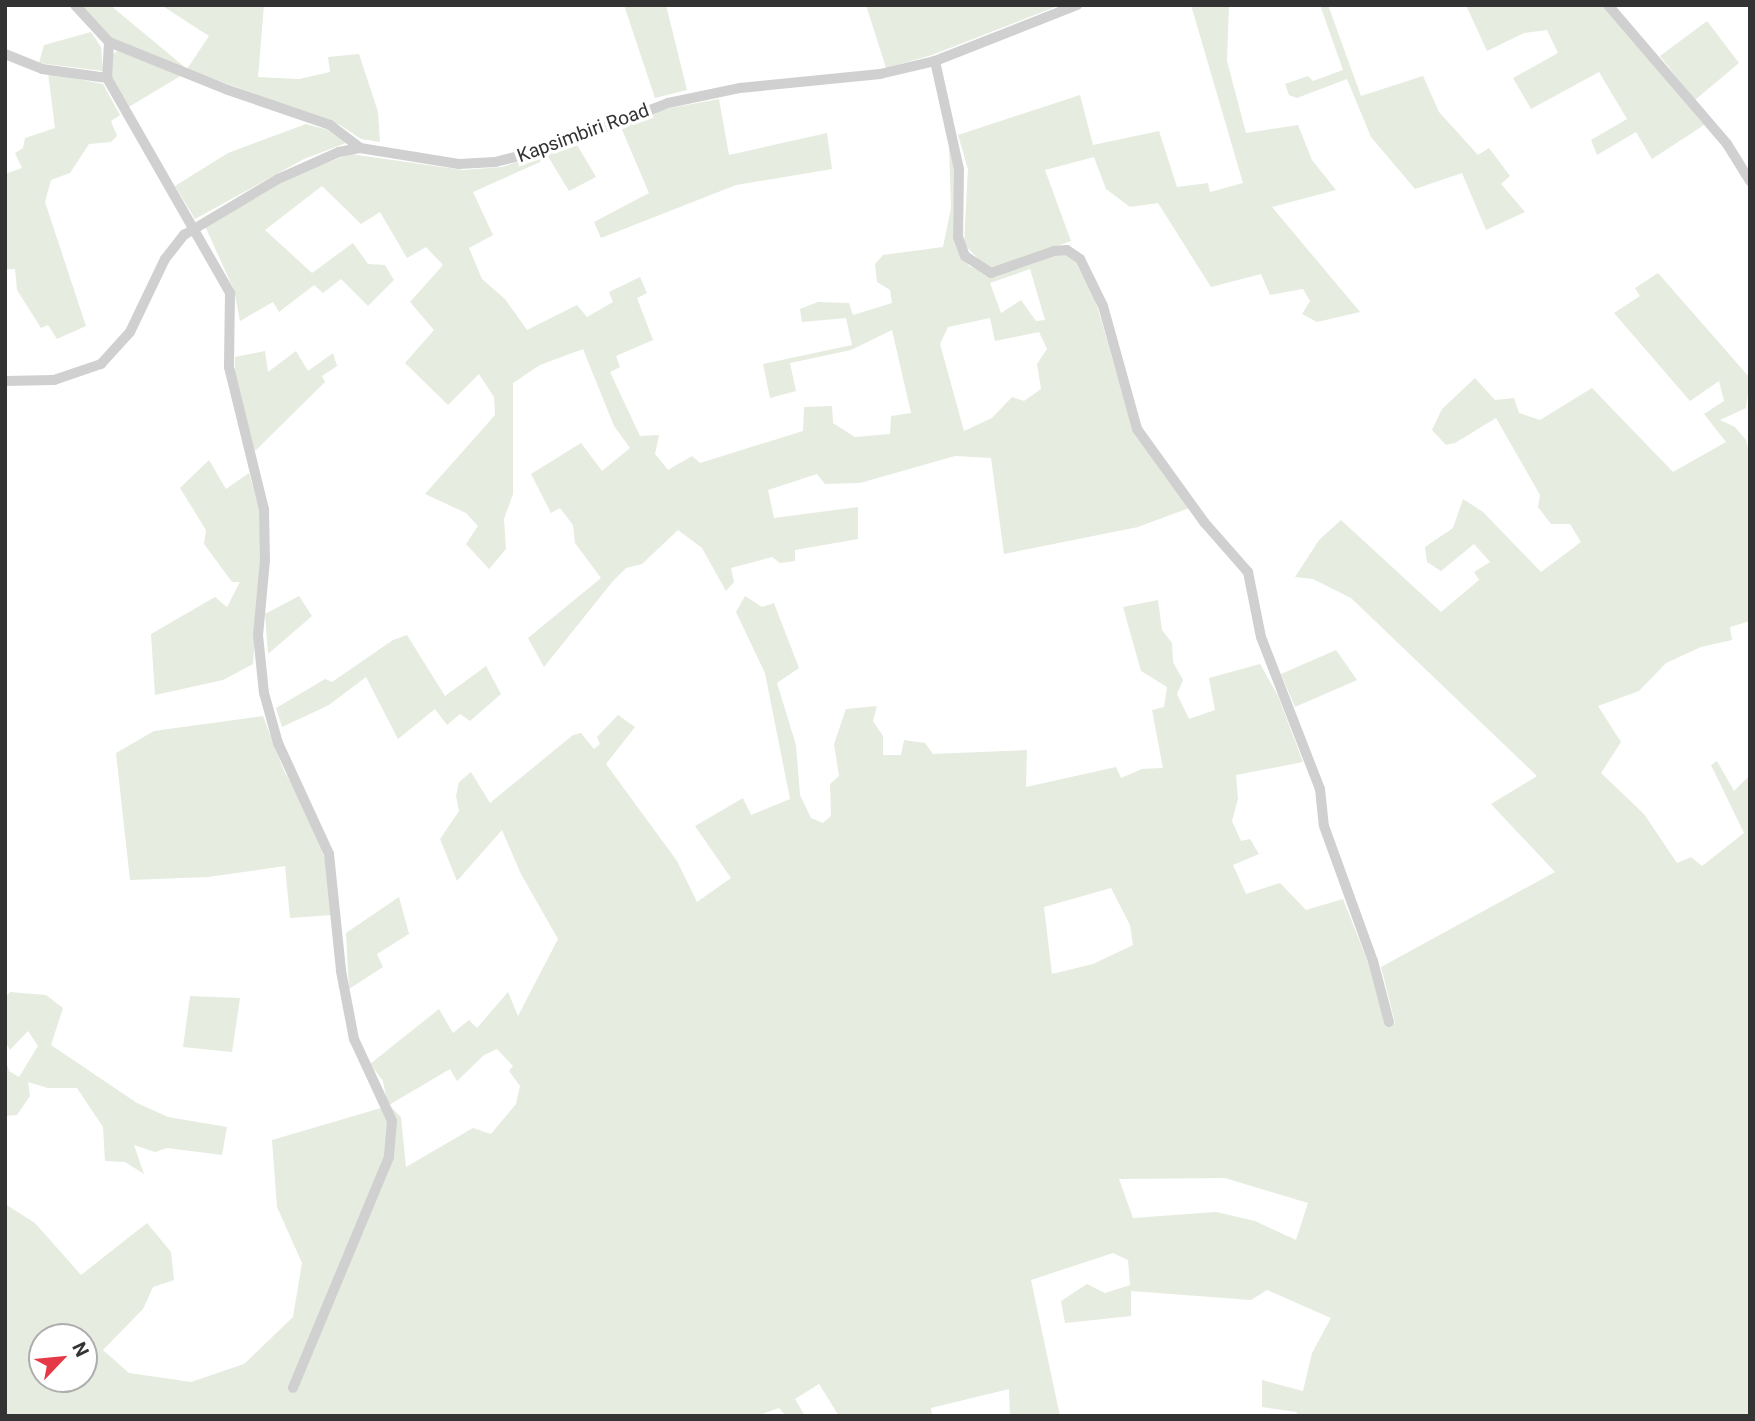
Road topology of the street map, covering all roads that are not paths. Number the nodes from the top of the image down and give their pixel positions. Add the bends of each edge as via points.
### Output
1 (75, 5) edge
2 (1077, 5) edge
3 (1608, 5) edge
4 (109, 42) junction
5 (5, 54) edge
6 (935, 61) junction
7 (107, 78) junction
8 (360, 148) junction
9 (1750, 181) edge
10 (195, 226) junction
11 (5, 381) edge
12 (1389, 1022) dead end
13 (293, 1388) dead end

1 - 4 street
2 - 6 street, Kapsimbiri Road
3 - 9 street via 1727,144
4 - 7 street
4 - 8 street via 330,125
5 - 7 street via 42,69
6 - 8 street, Kapsimbiri Road via 880,74 740,88 668,103 555,147 495,162 459,164
6 - 12 street via 960,169 957,233 962,250 991,273 1054,251 1067,250 1080,259 1103,306 1137,429 1204,523 1248,572 1261,637 1320,789 1324,826 1373,961
7 - 10 street
8 - 10 street, Kapsimbiri Road via 315,160
10 - 11 street, Kapsimbiri Road via 175,245 130,332 101,364 54,380
10 - 13 street via 230,293 229,367 264,509 258,635 264,693 278,743 329,854 341,971 354,1039 392,1121 389,1157

